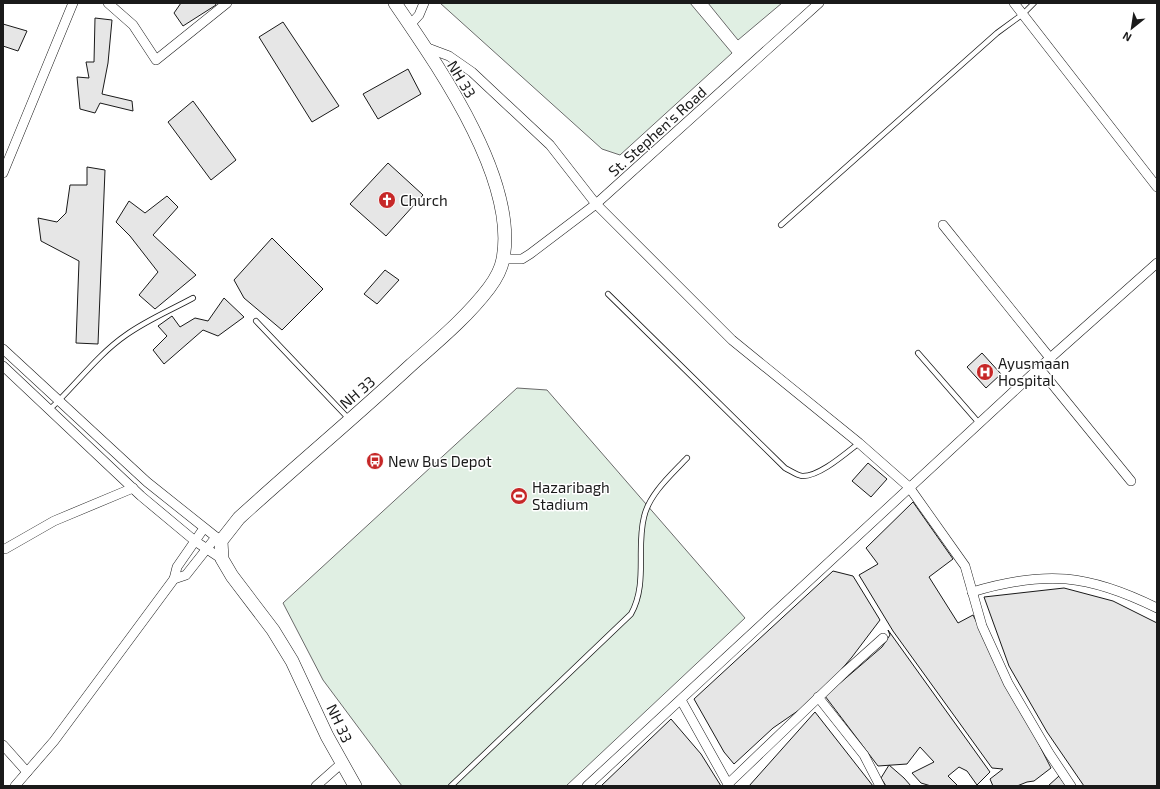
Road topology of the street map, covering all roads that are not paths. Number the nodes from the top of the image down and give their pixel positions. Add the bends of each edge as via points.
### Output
1 (73, 3) edge
2 (108, 3) edge
3 (227, 3) edge
4 (395, 3) edge
5 (424, 3) edge
6 (819, 3) edge
7 (1014, 3) edge
8 (1034, 3) edge
9 (1023, 14) junction
10 (410, 25) junction
11 (424, 47) junction
12 (3, 173) edge
13 (1157, 187) edge
14 (596, 204) junction
15 (781, 225) dead end
16 (943, 225) dead end
17 (503, 260) junction
18 (1157, 263) edge
19 (608, 294) dead end
20 (193, 298) dead end
21 (256, 321) dead end
22 (3, 349) edge
23 (918, 353) dead end
24 (1050, 358) junction
25 (3, 366) edge
26 (1039, 368) junction
27 (58, 401) junction
28 (49, 410) junction
29 (350, 420) junction
30 (979, 423) junction
31 (859, 443) junction
32 (687, 458) dead end
33 (1131, 481) dead end
34 (133, 488) junction
35 (909, 488) junction
36 (204, 528) junction
37 (218, 539) junction
38 (195, 541) junction
39 (5, 549) dead end
40 (207, 550) junction
41 (222, 559) junction
42 (174, 579) junction
43 (972, 592) junction
44 (1157, 608) edge
45 (883, 638) dead end
46 (818, 698) junction
47 (681, 700) junction
48 (3, 745) edge
49 (342, 763) junction
50 (27, 772) junction
51 (728, 785) edge
52 (15, 786) edge
53 (316, 786) edge
54 (355, 786) edge
55 (451, 786) edge
56 (587, 786) edge
57 (880, 786) edge
58 (1071, 786) edge

1 - 12 street
2 - 3 street via 133,24 156,60
4 - 10 main road, NH 33
5 - 10 street via 419,15
6 - 14 street, St. Stephen's Road
7 - 9 street
8 - 9 lane
9 - 13 street
9 - 15 lane via 997,33
10 - 11 main road, NH 33
11 - 14 street via 449,56 472,72 550,144
11 - 17 main road, NH 33 via 464,112 495,181 503,214
14 - 17 street, St. Stephen's Road via 522,259
14 - 31 street via 732,340
16 - 24 street
17 - 29 main road, NH 33 via 496,277 474,306
18 - 24 street
19 - 31 lane via 785,468 801,476 813,474
20 - 27 lane via 141,324 125,335
21 - 29 lane
22 - 27 street
23 - 30 lane
24 - 26 street
25 - 28 street
26 - 30 street
26 - 33 street
27 - 28 lane
27 - 36 street via 147,482
28 - 34 street
29 - 37 main road, NH 33
30 - 35 street
31 - 35 street
32 - 55 lane via 654,496 645,512 640,590 632,614
34 - 38 street
34 - 39 street via 54,521
35 - 43 street via 965,566
35 - 47 street
36 - 37 street
36 - 38 street
37 - 40 street
37 - 41 main road, NH 33
38 - 40 street
38 - 42 street via 177,567
40 - 41 street
40 - 42 street via 186,575
41 - 49 main road, NH 33 via 292,661
42 - 50 street via 54,741
43 - 44 street via 1038,577 1062,577 1131,595
43 - 58 street via 982,626 1008,683
45 - 46 street
46 - 51 street
46 - 57 street via 864,755
47 - 51 street
47 - 56 street
48 - 50 street
49 - 53 street
49 - 54 main road, NH 33
50 - 52 street

